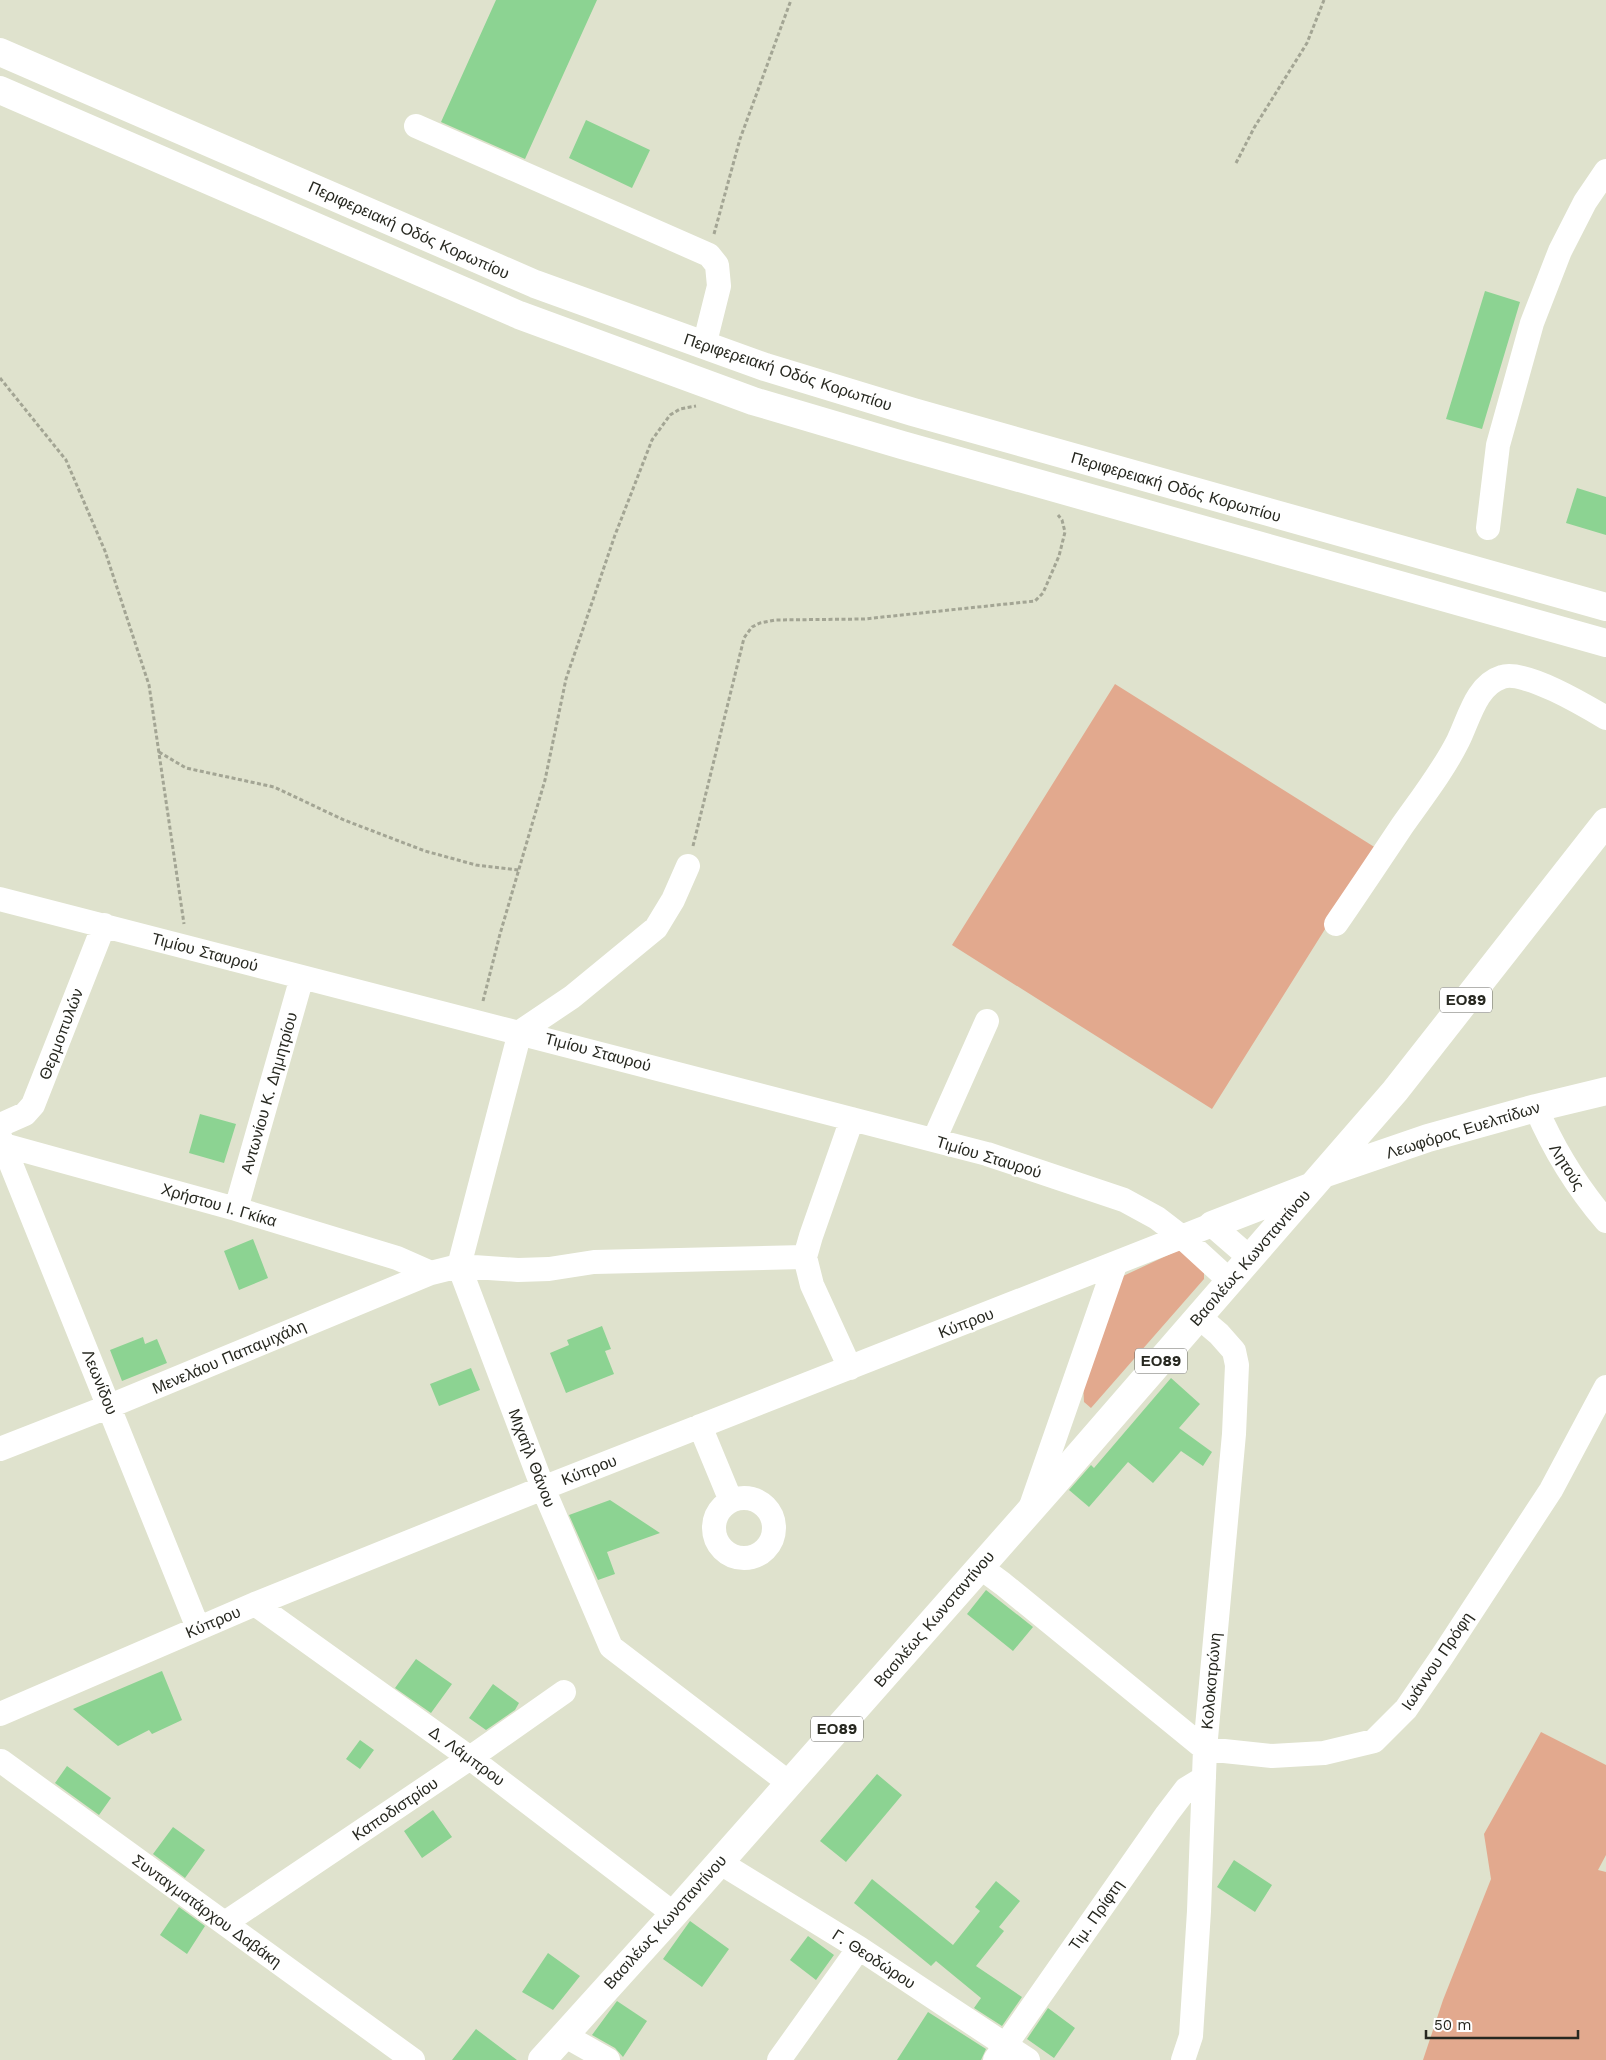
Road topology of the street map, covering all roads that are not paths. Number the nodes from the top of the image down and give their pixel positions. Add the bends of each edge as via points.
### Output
1 (0, 52) edge
2 (0, 90) edge
3 (416, 126) dead end
4 (1606, 171) edge
5 (704, 346) junction
6 (1488, 528) dead end
7 (1606, 607) edge
8 (1606, 643) edge
9 (1606, 718) edge
10 (1606, 822) edge
11 (688, 866) road end
12 (0, 899) edge
13 (1336, 924) dead end
14 (104, 925) junction
15 (302, 977) junction
16 (987, 1021) dead end
17 (520, 1032) junction
18 (1606, 1091) edge
19 (1536, 1108) junction
20 (852, 1119) junction
21 (1, 1136) edge
22 (934, 1140) junction
23 (1318, 1180) junction
24 (236, 1209) junction
25 (1606, 1222) edge
26 (1212, 1225) junction
27 (1183, 1238) junction
28 (805, 1257) junction
29 (1250, 1258) junction
30 (1115, 1265) junction
31 (459, 1266) junction
32 (431, 1273) junction
33 (1230, 1281) junction
34 (1199, 1317) junction
35 (850, 1368) junction
36 (1606, 1388) edge
37 (110, 1406) junction
38 (700, 1426) junction
39 (0, 1449) edge
40 (543, 1488) junction
41 (731, 1501) dead end
42 (1030, 1510) junction
43 (980, 1567) junction
44 (255, 1604) junction
45 (198, 1628) junction
46 (564, 1692) dead end
47 (0, 1714) edge
48 (1205, 1749) junction
49 (470, 1758) junction
50 (0, 1762) edge
51 (1204, 1778) junction
52 (789, 1782) junction
53 (719, 1862) junction
54 (674, 1914) junction
55 (224, 1923) junction
56 (860, 1948) junction
57 (564, 2035) junction
58 (1000, 2053) edge
59 (413, 2060) edge
60 (542, 2060) edge
61 (608, 2060) edge
62 (779, 2060) edge
63 (1028, 2060) edge
64 (1183, 2060) edge

1 - 5 main road, Περιφερειακή Οδός Κορωπίου via 535,284
2 - 8 main road, Περιφερειακή Οδός Κορωπίου via 519,315 753,400 911,448
3 - 5 street via 708,254 717,265 719,286
4 - 6 street via 1585,202 1560,251 1532,323 1498,445
5 - 7 main road, Περιφερειακή Οδός Κορωπίου via 765,368 913,412
9 - 13 street via 1551,688 1518,677 1503,676 1488,684 1437,776
10 - 23 main road, ΕΟ89 via 1395,1091
11 - 17 street via 656,928 572,997
12 - 14 street, Τιμίου Σταυρού
14 - 15 street, Τιμίου Σταυρού
14 - 21 street, Θερμοπυλών via 33,1105
15 - 17 street, Τιμίου Σταυρού
15 - 24 street, Αντωνίου Κ. Δημητρίου
16 - 22 street
17 - 20 street, Τιμίου Σταυρού
17 - 31 street
18 - 19 main road, Λεωφόρος Ευελπίδων
19 - 23 main road, Λεωφόρος Ευελπίδων via 1428,1138
19 - 25 street, Λητούς via 1553,1146
20 - 22 street, Τιμίου Σταυρού
20 - 28 street
21 - 24 street, Χρήστου Ι. Γκίκα
21 - 37 street, Λεωνίδου
22 - 27 street, Τιμίου Σταυρού via 987,1154 1124,1200 1157,1218
23 - 26 main road, Λεωφόρος Ευελπίδων
23 - 29 main road, Βασιλέως Κωνσταντίνου / ΕΟ89
24 - 32 street, Χρήστου Ι. Γκίκα via 397,1258
26 - 27 street, Κύπρου
26 - 29 street
27 - 30 street, Κύπρου
27 - 33 street, Τιμίου Σταυρού
28 - 31 street, Μενελάου Παπαμιχάλη via 594,1262 518,1270
28 - 35 street via 812,1285
29 - 33 main road, Βασιλέως Κωνσταντίνου / ΕΟ89
30 - 35 street, Κύπρου
30 - 42 street
31 - 32 street, Μενελάου Παπαμιχάλη
31 - 40 street, Μιχαήλ Θάνου
32 - 37 street, Μενελάου Παπαμιχάλη
33 - 34 main road, Βασιλέως Κωνσταντίνου / ΕΟ89
34 - 42 main road, Βασιλέως Κωνσταντίνου / ΕΟ89
34 - 48 street, Κολοκοτρώνη via 1234,1351 1237,1365 1234,1434
35 - 38 street, Κύπρου
36 - 48 street, Ιωάννου Πρόφη via 1551,1490 1441,1658 1406,1709 1374,1741 1324,1753 1272,1756
37 - 39 street, Μενελάου Παπαμιχάλη
37 - 45 street, Λεωνίδου
38 - 40 street, Κύπρου
38 - 41 street
40 - 44 street, Κύπρου
40 - 52 street, Μιχαήλ Θάνου via 611,1647
42 - 43 main road, Βασιλέως Κωνσταντίνου / ΕΟ89
43 - 48 street
43 - 52 main road, Βασιλέως Κωνσταντίνου / ΕΟ89
44 - 45 street, Κύπρου
44 - 49 street, Δ. Λάμπρου
45 - 47 street, Κύπρου
46 - 49 street, Καποδιστρίου
48 - 51 street, Κολοκοτρώνη
49 - 54 street, Δ. Λάμπρου
49 - 55 street, Καποδιστρίου
50 - 55 street, Συνταγματάρχου Δαβάκη
51 - 58 street, Τιμ. Πρίφτη via 1186,1789 1167,1814
51 - 64 street, Κολοκοτρώνη via 1191,2036
52 - 53 main road, Βασιλέως Κωνσταντίνου / ΕΟ89
53 - 54 main road, Βασιλέως Κωνσταντίνου / ΕΟ89
53 - 56 street, Γ. Θεοδώρου
54 - 57 main road, Βασιλέως Κωνσταντίνου / ΕΟ89
55 - 59 street, Συνταγματάρχου Δαβάκη
56 - 58 street, Γ. Θεοδώρου
56 - 62 street
57 - 60 main road, Βασιλέως Κωνσταντίνου / ΕΟ89
57 - 61 street
58 - 63 street, Γ. Θεοδώρου

